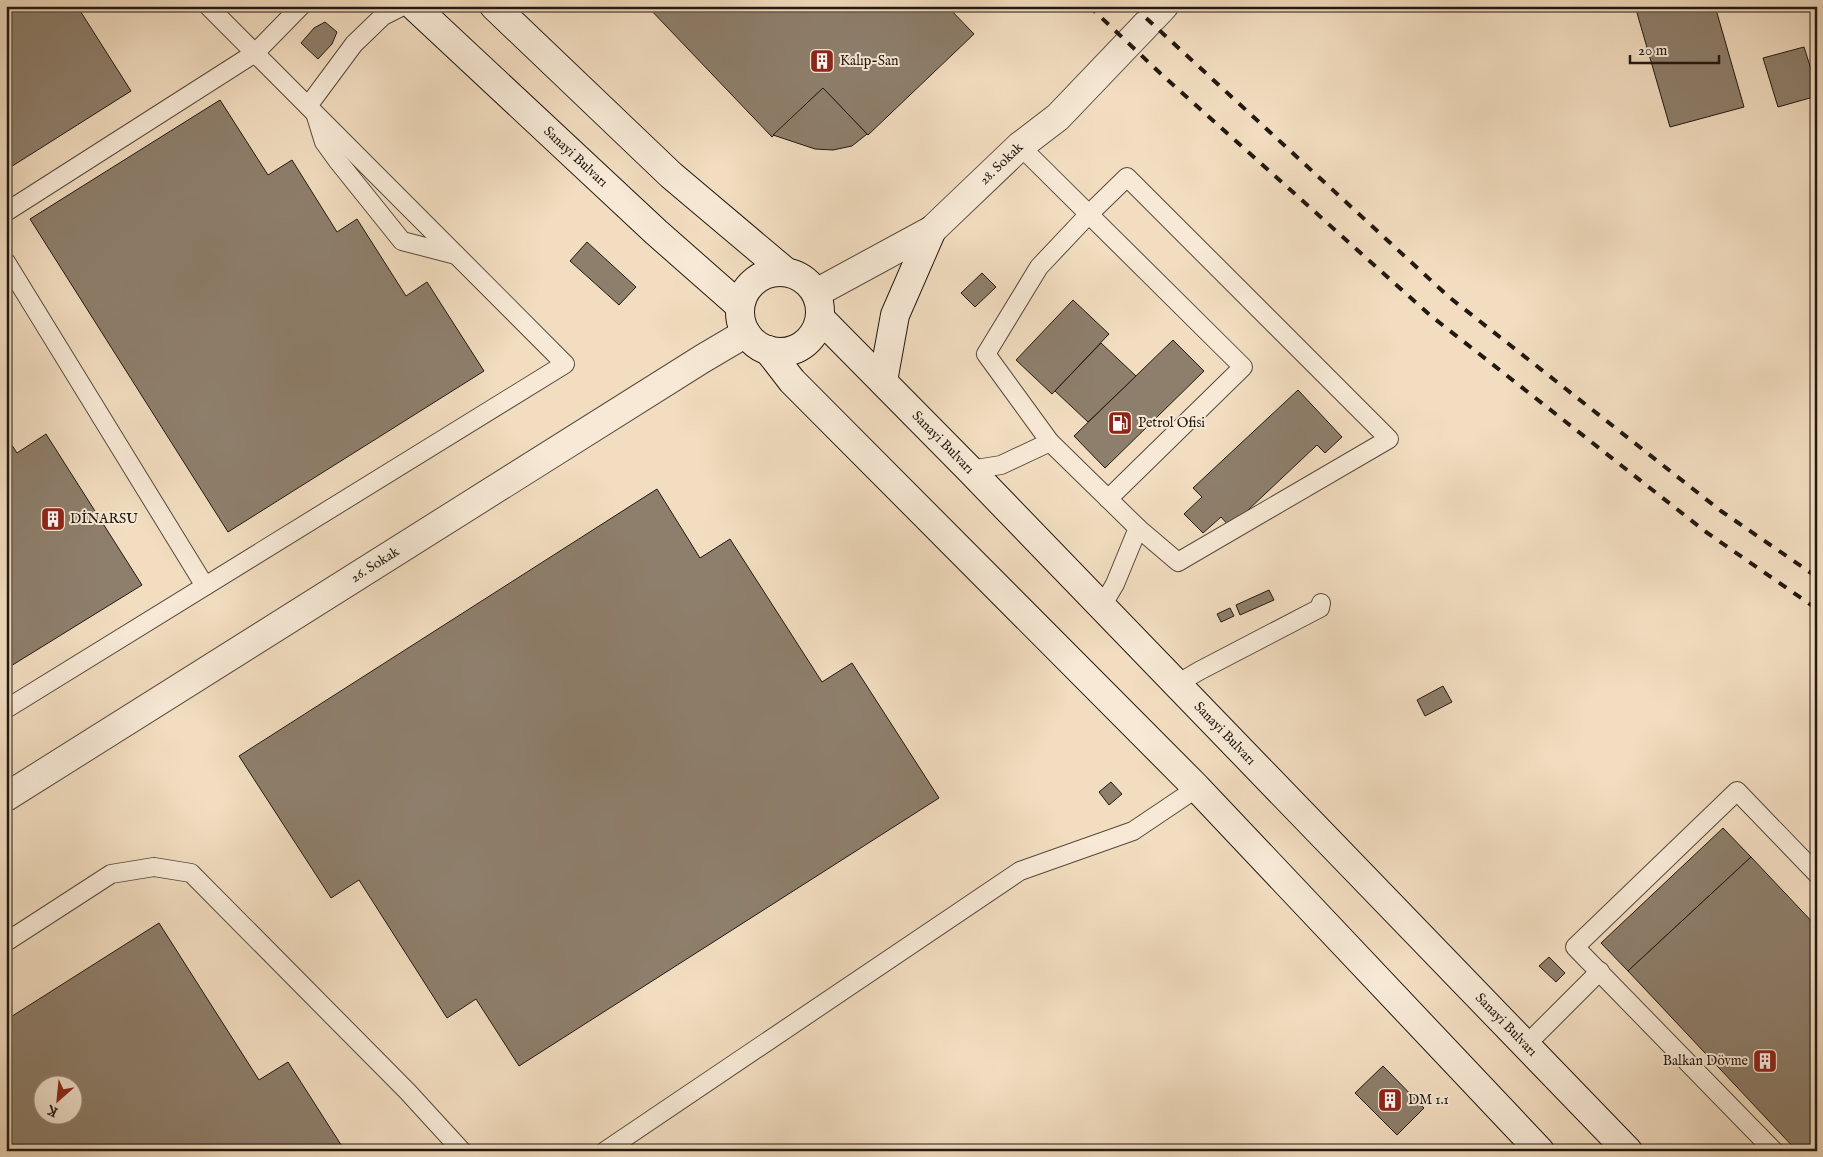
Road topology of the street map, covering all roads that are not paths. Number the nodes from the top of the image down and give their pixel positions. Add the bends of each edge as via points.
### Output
1 (208, 6) edge
2 (301, 6) edge
3 (403, 6) edge
4 (414, 6) edge
5 (494, 6) edge
6 (1164, 6) edge
7 (255, 53) junction
8 (311, 110) junction
9 (1020, 146) junction
10 (6, 212) edge
11 (1088, 214) junction
12 (932, 230) junction
13 (456, 256) junction
14 (6, 262) edge
15 (786, 272) junction
16 (740, 306) junction
17 (818, 306) junction
18 (746, 333) junction
19 (768, 350) junction
20 (883, 381) junction
21 (1050, 442) junction
22 (970, 470) junction
23 (1108, 499) junction
24 (1138, 528) junction
25 (205, 586) junction
26 (1321, 603) dead end
27 (1102, 606) junction
28 (1177, 684) junction
29 (6, 709) edge
30 (1197, 788) junction
31 (6, 797) edge
32 (1817, 874) edge
33 (6, 942) edge
34 (1600, 972) junction
35 (1526, 1045) junction
36 (462, 1151) edge
37 (605, 1151) edge
38 (1540, 1151) edge
39 (1628, 1151) edge
40 (1774, 1151) edge

1 - 7 lane
2 - 7 lane
3 - 8 lane via 382,16 354,44
4 - 16 main road, Sanayi Bulvarı
5 - 15 main road via 671,175
6 - 9 main road, 28. Sokak via 1058,116
7 - 8 lane
7 - 10 lane
8 - 13 lane
8 - 13 lane via 332,154 402,241
9 - 11 lane
9 - 12 main road, 28. Sokak
11 - 21 lane via 1039,267 986,354
11 - 23 lane via 1243,367
11 - 24 lane via 1127,177 1389,439 1178,562
12 - 17 main road, 28. Sokak
12 - 20 main road via 895,315
13 - 25 lane via 565,364
14 - 25 lane
15 - 16 main road via 761,276 751,284
15 - 17 main road via 809,283
16 - 18 main road via 740,320
17 - 19 main road via 816,331 807,342 795,350
17 - 20 main road, Sanayi Bulvarı
18 - 19 main road via 755,344
18 - 31 main road, 26. Sokak
19 - 30 main road via 792,382
20 - 22 main road, Sanayi Bulvarı
21 - 22 lane via 1001,465
21 - 23 lane
22 - 27 main road, Sanayi Bulvarı
23 - 24 lane
24 - 27 lane via 1115,584
25 - 29 lane
26 - 28 lane via 1320,608
27 - 28 main road, Sanayi Bulvarı
28 - 35 main road, Sanayi Bulvarı
30 - 37 lane via 1133,831 1020,871
30 - 38 main road
32 - 34 lane via 1736,791 1575,946
33 - 36 lane via 110,874 154,867 191,873 408,1092
34 - 35 lane
34 - 40 lane
35 - 39 main road, Sanayi Bulvarı

